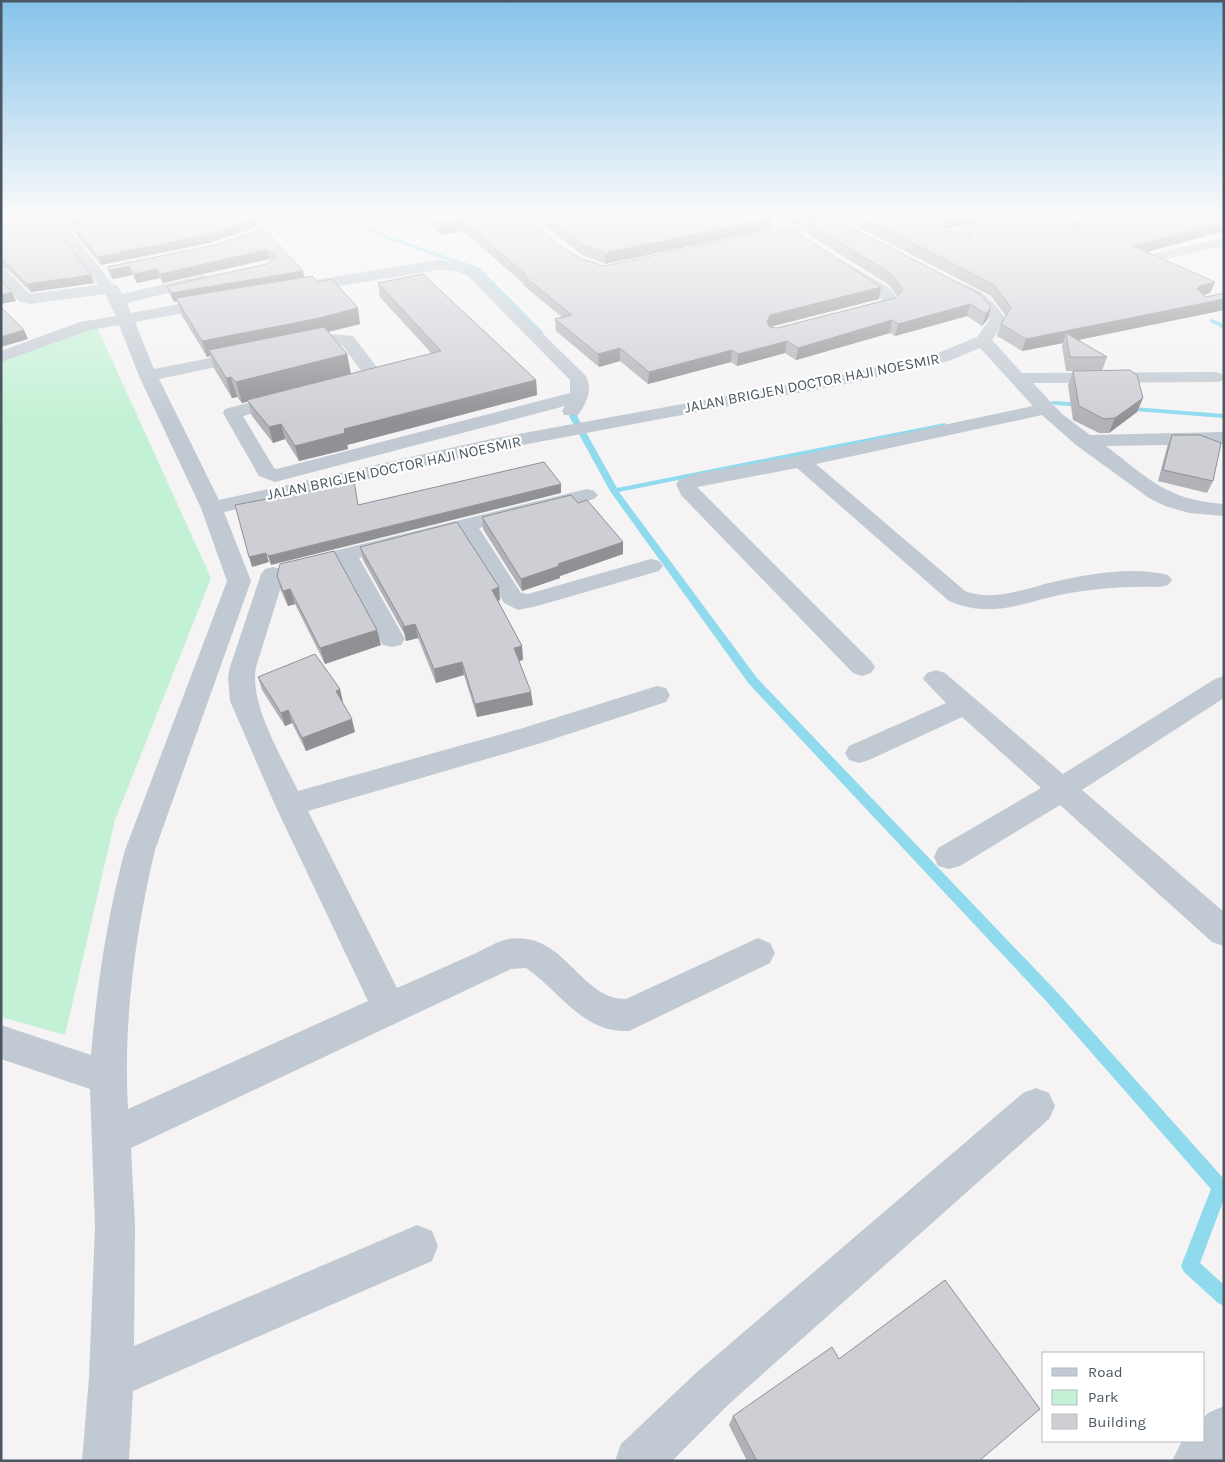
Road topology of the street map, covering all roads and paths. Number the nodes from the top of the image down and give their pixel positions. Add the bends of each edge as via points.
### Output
1 (11, 284) edge
2 (110, 284) edge
3 (153, 284) edge
4 (316, 284) edge
5 (484, 284) edge
6 (873, 284) edge
7 (950, 284) edge
8 (113, 289) junction
9 (276, 291) edge
10 (236, 298) edge
11 (842, 316) edge
12 (983, 341) junction
13 (1, 357) edge
14 (148, 376) junction
15 (1216, 376) dead end
16 (1018, 378) junction
17 (577, 397) junction
18 (1046, 409) junction
19 (542, 436) junction
20 (1224, 438) edge
21 (1083, 441) junction
22 (801, 461) junction
23 (587, 495) dead end
24 (212, 508) junction
25 (1224, 510) edge
26 (467, 526) junction
27 (346, 555) junction
28 (651, 566) dead end
29 (273, 574) junction
30 (1160, 580) dead end
31 (239, 581) junction
32 (392, 639) dead end
33 (862, 666) dead end
34 (936, 679) dead end
35 (1224, 685) edge
36 (657, 694) dead end
37 (965, 705) junction
38 (859, 753) dead end
39 (1062, 789) junction
40 (290, 805) junction
41 (950, 857) dead end
42 (1224, 932) edge
43 (758, 953) dead end
44 (389, 1008) junction
45 (1, 1042) edge
46 (108, 1078) junction
47 (1036, 1106) dead end
48 (112, 1136) junction
49 (417, 1246) dead end
50 (111, 1378) junction
51 (1224, 1429) edge
52 (106, 1461) edge
53 (638, 1461) edge
54 (1195, 1461) edge

1 - 8 street via 29,299
2 - 8 street
3 - 8 street
4 - 9 street
5 - 17 street via 576,376 580,382
6 - 11 street via 891,300 886,306
7 - 12 street via 984,301 993,310 998,319
8 - 10 street
8 - 13 street via 86,326
8 - 14 street
12 - 16 street
12 - 19 street, JALAN BRIGJEN DOCTOR HAJI NOESMIR via 943,357 850,378
14 - 17 street via 331,338 351,343 374,376 232,413 270,475 285,474
14 - 24 street
15 - 16 street
16 - 18 street
17 - 19 street via 574,409
18 - 21 street
18 - 22 street
19 - 24 street, JALAN BRIGJEN DOCTOR HAJI NOESMIR
20 - 21 street
21 - 25 street via 1171,502 1205,510
22 - 30 street via 957,596 973,602 989,603 1122,578
22 - 33 street via 689,481 686,487
23 - 26 street
24 - 31 street
26 - 27 street
26 - 28 street via 512,598 518,602 529,602
27 - 29 street
27 - 32 street
29 - 31 street
29 - 40 street via 243,667 241,689 243,701
31 - 46 street via 140,850 130,889 114,990
34 - 37 street
35 - 39 street
36 - 40 street via 528,737
37 - 38 street
37 - 39 street
39 - 41 street
39 - 42 street
40 - 44 street
43 - 44 street via 621,1017 602,1011 535,956 518,954 508,954
44 - 48 street
45 - 46 street
46 - 48 street
47 - 53 street via 713,1388
48 - 50 street via 116,1226
49 - 50 street
50 - 52 street
51 - 54 street

